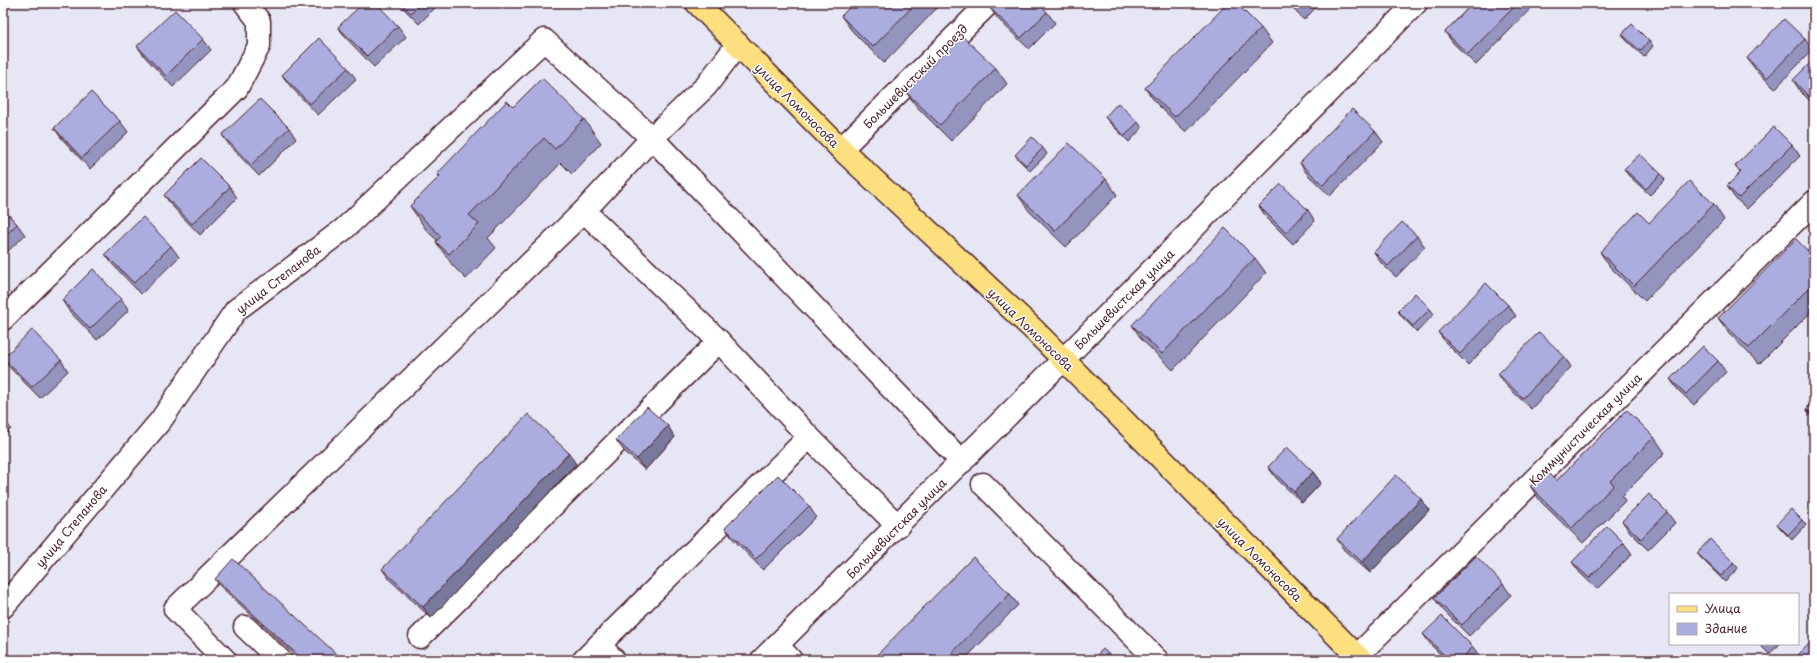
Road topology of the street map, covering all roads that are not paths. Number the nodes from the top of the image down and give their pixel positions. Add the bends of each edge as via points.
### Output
1 (245, 3) edge
2 (697, 3) edge
3 (989, 3) edge
4 (1416, 3) edge
5 (738, 44) junction
6 (652, 138) junction
7 (841, 149) junction
8 (1814, 202) edge
9 (584, 211) junction
10 (3, 319) edge
11 (719, 340) junction
12 (1063, 360) junction
13 (810, 437) junction
14 (962, 462) junction
15 (983, 484) dead end
16 (898, 526) junction
17 (3, 607) edge
18 (245, 627) dead end
19 (420, 637) dead end
20 (599, 645) junction
21 (777, 655) edge
22 (1359, 658) edge
23 (225, 660) edge
24 (280, 660) edge
25 (584, 660) edge
26 (614, 660) edge
27 (1157, 660) edge

1 - 10 street via 258,21 259,46 237,88
2 - 5 main road, улица Ломоносова
3 - 7 street, Большевистский проезд
4 - 12 street, Большевистская улица
5 - 6 street via 706,86
5 - 7 main road, улица Ломоносова
6 - 9 street
6 - 14 street
6 - 17 street, улица Степанова via 544,40 344,229 236,310 161,420
7 - 12 main road, улица Ломоносова
8 - 22 street, Коммунистическая улица
9 - 11 street
9 - 23 street via 175,609
11 - 13 street
11 - 19 street
12 - 14 street, Большевистская улица
12 - 22 main road, улица Ломоносова
13 - 16 street
13 - 20 street
14 - 16 street, Большевистская улица
15 - 27 street
16 - 21 street, Большевистская улица
18 - 24 street
20 - 25 street
20 - 26 street

